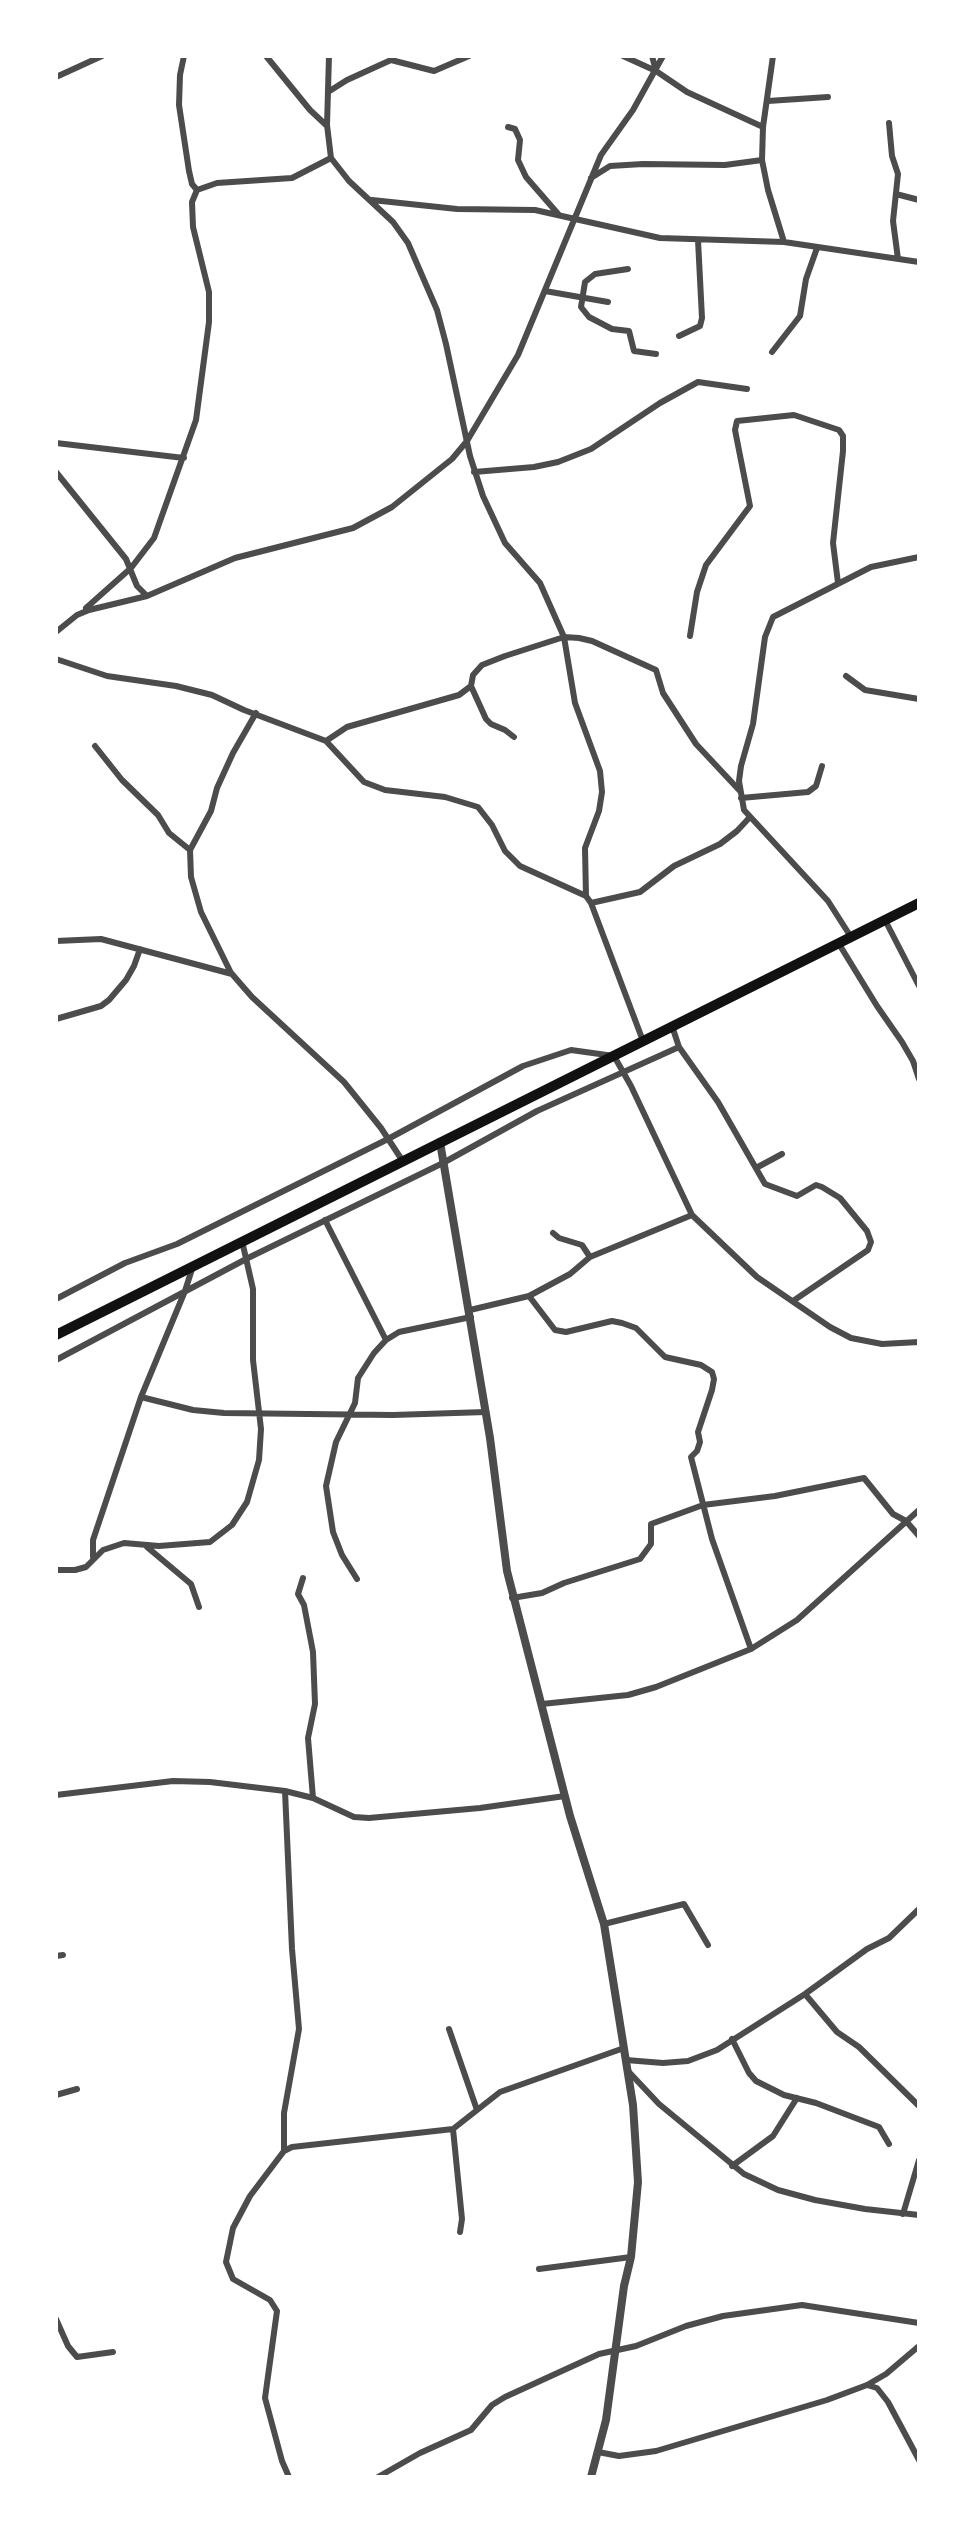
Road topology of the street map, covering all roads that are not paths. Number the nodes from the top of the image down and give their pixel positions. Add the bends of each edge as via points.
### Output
1 (184, 56) edge
2 (266, 56) edge
3 (329, 56) edge
4 (469, 56) edge
5 (623, 56) edge
6 (652, 56) edge
7 (663, 56) edge
8 (773, 56) edge
9 (99, 57) edge
10 (656, 71) junction
11 (56, 77) edge
12 (328, 92) junction
13 (828, 97) dead end
14 (768, 101) junction
15 (889, 123) dead end
16 (327, 125) junction
17 (508, 127) dead end
18 (763, 127) junction
19 (331, 158) junction
20 (762, 160) junction
21 (591, 178) junction
22 (197, 190) junction
23 (896, 194) junction
24 (371, 200) junction
25 (919, 200) edge
26 (559, 215) junction
27 (573, 220) junction
28 (698, 240) junction
29 (784, 242) junction
30 (817, 248) junction
31 (898, 259) junction
32 (919, 262) edge
33 (628, 269) dead end
34 (545, 291) junction
35 (582, 299) junction
36 (608, 302) dead end
37 (679, 336) dead end
38 (772, 352) dead end
39 (656, 354) dead end
40 (747, 389) dead end
41 (467, 441) junction
42 (56, 443) edge
43 (184, 458) junction
44 (56, 472) edge
45 (474, 472) junction
46 (919, 557) edge
47 (131, 568) junction
48 (838, 583) junction
49 (147, 596) junction
50 (77, 615) junction
51 (56, 632) edge
52 (690, 636) dead end
53 (564, 637) junction
54 (56, 659) edge
55 (846, 676) dead end
56 (471, 686) junction
57 (919, 699) edge
58 (256, 713) junction
59 (514, 737) dead end
60 (326, 741) junction
61 (95, 746) dead end
62 (822, 766) dead end
63 (740, 794) junction
64 (750, 817) junction
65 (190, 850) junction
66 (586, 896) junction
67 (591, 903) junction
68 (919, 903) edge
69 (885, 920) junction
70 (851, 938) junction
71 (56, 941) edge
72 (839, 944) junction
73 (140, 949) junction
74 (232, 974) junction
75 (919, 986) edge
76 (56, 1019) edge
77 (672, 1026) junction
78 (643, 1041) junction
79 (679, 1047) junction
80 (614, 1056) junction
81 (624, 1073) junction
82 (919, 1079) edge
83 (388, 1139) junction
84 (440, 1142) junction
85 (782, 1154) dead end
86 (402, 1160) junction
87 (443, 1163) junction
88 (756, 1168) junction
89 (692, 1215) junction
90 (325, 1220) junction
91 (553, 1233) dead end
92 (242, 1241) junction
93 (590, 1257) junction
94 (248, 1258) junction
95 (193, 1266) junction
96 (185, 1291) junction
97 (529, 1296) junction
98 (56, 1299) edge
99 (793, 1301) junction
100 (470, 1313) junction
101 (56, 1335) edge
102 (386, 1340) junction
103 (919, 1342) edge
104 (56, 1360) edge
105 (141, 1397) junction
106 (486, 1412) junction
107 (260, 1414) junction
108 (351, 1415) junction
109 (703, 1505) junction
110 (919, 1510) edge
111 (906, 1521) junction
112 (919, 1536) edge
113 (144, 1545) junction
114 (93, 1557) junction
115 (56, 1570) edge
116 (303, 1578) dead end
117 (357, 1579) dead end
118 (512, 1598) junction
119 (199, 1607) dead end
120 (751, 1649) junction
121 (542, 1704) junction
122 (285, 1791) junction
123 (56, 1795) edge
124 (565, 1796) junction
125 (313, 1798) junction
126 (919, 1909) edge
127 (604, 1924) junction
128 (708, 1945) dead end
129 (805, 1994) junction
130 (449, 2029) dead end
131 (732, 2039) junction
132 (624, 2048) junction
133 (626, 2060) junction
134 (628, 2071) junction
135 (77, 2089) dead end
136 (56, 2095) edge
137 (797, 2098) junction
138 (919, 2106) edge
139 (477, 2110) junction
140 (453, 2129) junction
141 (889, 2144) dead end
142 (284, 2151) junction
143 (919, 2160) edge
144 (732, 2166) junction
145 (903, 2214) junction
146 (919, 2215) edge
147 (460, 2232) dead end
148 (631, 2257) junction
149 (539, 2269) dead end
150 (56, 2319) edge
151 (919, 2323) edge
152 (919, 2346) edge
153 (615, 2349) junction
154 (113, 2352) dead end
155 (867, 2385) junction
156 (908, 2439) junction
157 (919, 2439) edge
158 (598, 2452) junction
159 (919, 2460) edge
160 (287, 2475) edge
161 (277, 2477) edge
162 (378, 2477) edge
163 (591, 2477) edge

1 - 22 street via 179,105
2 - 16 street
3 - 12 street
4 - 12 street via 434,71 391,60
5 - 10 street
6 - 10 street
7 - 10 street
8 - 14 street
9 - 11 street
10 - 18 street via 687,92
10 - 21 street
12 - 16 street
13 - 14 street
14 - 18 street
15 - 23 street
16 - 19 street
17 - 26 street via 520,140 518,160 526,177
18 - 20 street
19 - 22 street via 292,178 217,183
19 - 24 street
20 - 21 street via 610,166
20 - 29 street
21 - 27 street
22 - 43 street via 193,227 207,283 209,322 198,410
23 - 25 street
23 - 31 street
24 - 26 street
24 - 41 street via 408,243 432,298
26 - 27 street
27 - 28 street via 660,238
27 - 34 street
28 - 29 street
28 - 37 street via 702,318 700,326
29 - 30 street
30 - 31 street
30 - 38 street via 800,316
31 - 32 street
33 - 35 street via 595,274 585,282
34 - 35 street
34 - 41 street via 513,364
35 - 36 street
35 - 39 street via 589,317 629,331 634,351
40 - 45 street via 698,382 569,458
41 - 45 street
41 - 49 street via 412,493 363,524 235,558
42 - 43 street
43 - 47 street via 154,538
44 - 47 street
45 - 53 street via 495,528 540,583
46 - 48 street via 871,567
47 - 49 street
47 - 50 street
48 - 52 street via 833,543 843,436 794,415 737,421 750,506 706,565
48 - 63 street via 773,617 760,661
49 - 50 street
50 - 51 street
53 - 56 street via 482,665
53 - 63 street via 592,641 656,670 663,693 696,744
53 - 66 street via 575,703 601,782 599,811 585,848
54 - 58 street via 107,676 212,695
55 - 57 street via 865,690
56 - 59 street via 486,719
56 - 60 street via 459,695 347,727
58 - 60 street
58 - 65 street
60 - 66 street via 364,782 478,807 520,866
61 - 65 street via 169,833
62 - 63 street via 816,786 808,792
63 - 64 street
64 - 67 street via 720,844 674,866 640,892
64 - 70 street via 828,901
65 - 74 street via 201,912
66 - 67 street
67 - 78 street
68 - 69 highway
69 - 70 highway
69 - 75 street
70 - 72 highway
71 - 73 street via 101,939
72 - 77 highway
72 - 82 street via 902,1042
73 - 74 street
73 - 76 street via 109,1000
74 - 83 street via 344,1082
77 - 78 highway
77 - 79 street
78 - 80 highway
79 - 81 street
79 - 88 street
80 - 81 street
80 - 83 street via 571,1050 523,1066
80 - 84 highway
81 - 87 street via 537,1111
81 - 89 street
83 - 86 street
83 - 98 street
84 - 86 highway
84 - 87 street
85 - 88 street
86 - 92 highway
87 - 90 street
87 - 100 street
88 - 99 street via 765,1184 797,1196 816,1185 840,1198 871,1242 845,1268
89 - 93 street
89 - 99 street via 757,1277
90 - 94 street
90 - 102 street
91 - 93 street via 582,1245
92 - 94 street
92 - 95 highway
93 - 97 street
94 - 96 street
94 - 107 street
95 - 96 street
95 - 101 highway
96 - 104 street
96 - 105 street
97 - 100 street
97 - 109 street via 555,1330 622,1323 636,1328 665,1357 712,1372 700,1442 691,1457
99 - 103 street via 851,1338 882,1344
100 - 102 street
100 - 106 street
102 - 108 street via 358,1378
105 - 107 street via 193,1410
105 - 114 street via 93,1540
106 - 108 street
106 - 118 street
107 - 108 street
107 - 113 street via 255,1482 232,1525 197,1545
108 - 117 street via 336,1442 326,1486 333,1532
109 - 111 street via 864,1478 893,1514
109 - 118 street via 651,1524 651,1544 640,1559
109 - 120 street
110 - 111 street
111 - 112 street
111 - 120 street via 797,1620
113 - 114 street via 113,1546
113 - 119 street via 191,1584
114 - 115 street via 86,1567
116 - 125 street via 298,1594 313,1652 315,1704 308,1738
118 - 121 street
120 - 121 street via 628,1695
121 - 124 street
122 - 123 street via 173,1781
122 - 125 street
122 - 142 street via 299,2029 284,2113
124 - 125 street via 369,1818 354,1817
124 - 127 street
126 - 129 street via 889,1938
127 - 128 street via 684,1904
127 - 132 street
129 - 131 street
129 - 138 street via 837,2032
130 - 139 street
131 - 133 street via 688,2061
131 - 137 street via 752,2077
132 - 133 street
132 - 139 street via 500,2092
133 - 134 street
134 - 144 street
134 - 148 street via 638,2182
135 - 136 street
137 - 141 street via 879,2127
137 - 144 street via 773,2136
139 - 140 street
140 - 142 street
140 - 147 street
142 - 160 street via 233,2228 226,2262 233,2279 270,2300 277,2311 265,2398
143 - 145 street
144 - 145 street via 778,2190
145 - 146 street
148 - 149 street
148 - 153 street
150 - 154 street via 77,2357
151 - 153 street via 802,2305 723,2316
152 - 155 street
153 - 158 street
153 - 162 street via 505,2397 471,2430
155 - 156 street via 888,2402
155 - 158 street via 656,2451 619,2456
156 - 157 street
156 - 159 street
158 - 163 street
160 - 161 street

